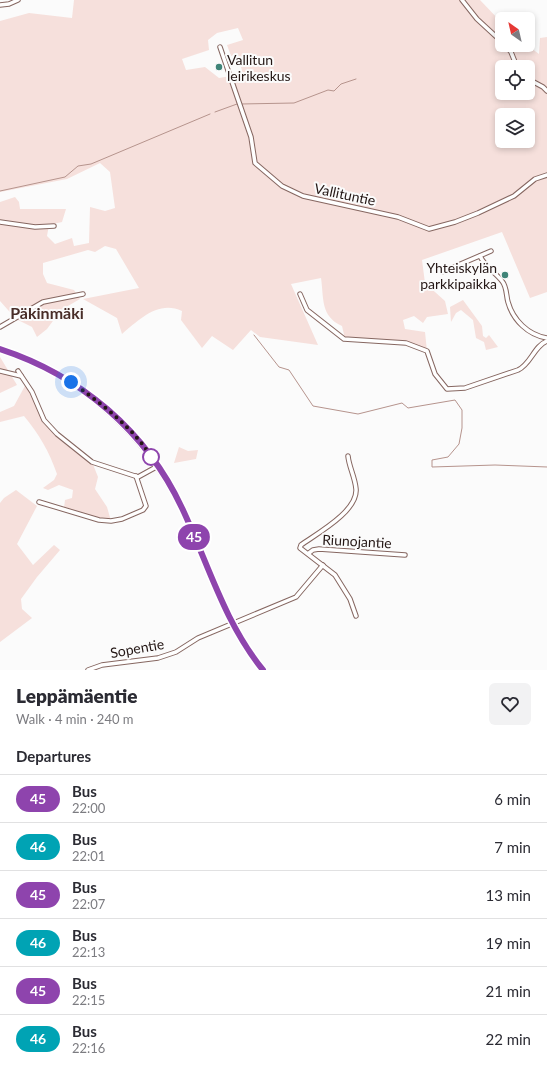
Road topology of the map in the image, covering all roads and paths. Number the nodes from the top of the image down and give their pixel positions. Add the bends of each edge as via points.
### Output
1 (18, 0) edge
2 (462, 0) edge
3 (0, 5) edge
4 (495, 36) edge
5 (220, 47) dead end
6 (535, 83) edge
7 (547, 91) edge
8 (547, 174) edge
9 (0, 222) edge
10 (54, 226) dead end
11 (490, 251) dead end
12 (480, 256) junction
13 (442, 272) dead end
14 (83, 294) dead end
15 (300, 294) dead end
16 (0, 327) edge
17 (547, 338) edge
18 (547, 341) edge
19 (0, 349) edge
20 (0, 371) edge
21 (18, 371) dead end
22 (21, 376) junction
23 (348, 456) dead end
24 (158, 466) junction
25 (136, 476) junction
26 (39, 502) dead end
27 (309, 554) junction
28 (405, 555) dead end
29 (323, 565) junction
30 (356, 616) dead end
31 (232, 623) junction
32 (88, 670) edge
33 (263, 670) edge

1 - 3 street
2 - 4 street
5 - 8 street, Vallituntie via 251,137 255,163 282,186 303,196 398,216 429,229 473,215 514,196 535,179
6 - 7 street
9 - 10 street via 31,227
11 - 12 street
12 - 13 street
12 - 17 street via 490,271 503,282 511,308 520,324
14 - 16 street via 43,302
15 - 18 street via 307,310 344,339 406,343 427,351 435,374 447,389 465,388 518,370 526,365 540,344
19 - 24 street via 54,372 87,392 120,421
20 - 22 street
21 - 22 street
22 - 25 street via 32,392 44,420 56,434 92,462
23 - 27 street via 356,487 355,500 347,511 300,546
24 - 25 street
24 - 31 street via 182,508
25 - 26 street via 146,506 143,510 122,519 99,520
27 - 28 street, Riunojantie via 319,549
27 - 29 street
29 - 30 street via 338,580 350,599
29 - 31 street, Sopentie via 296,597
31 - 32 street, Sopentie via 165,656 102,665
31 - 33 street

